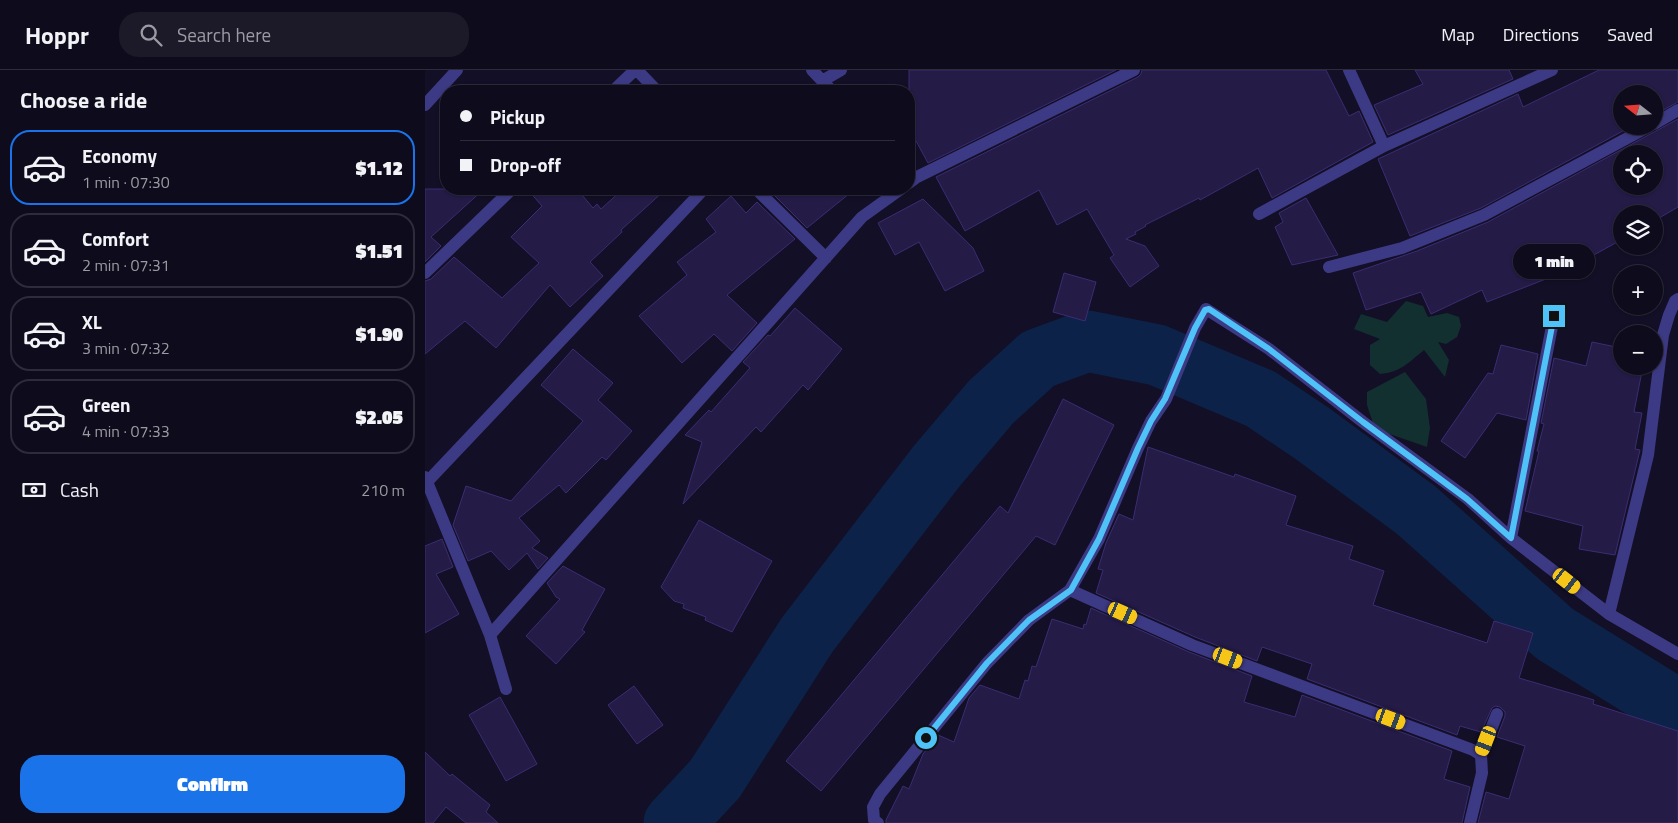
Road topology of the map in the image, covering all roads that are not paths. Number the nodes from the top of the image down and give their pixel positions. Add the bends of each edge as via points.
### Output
1 (457, 70) edge
2 (636, 70) edge
3 (812, 70) edge
4 (841, 70) edge
5 (1133, 70) edge
6 (1349, 70) edge
7 (1552, 70) edge
8 (821, 80) junction
9 (443, 85) edge
10 (620, 85) edge
11 (651, 85) edge
12 (826, 85) edge
13 (440, 89) edge
14 (425, 105) edge
15 (1678, 110) edge
16 (1663, 119) edge
17 (1633, 135) edge
18 (1384, 146) junction
19 (915, 175) edge
20 (506, 195) edge
21 (698, 195) edge
22 (762, 195) edge
23 (893, 195) edge
24 (1259, 214) dead end
25 (826, 258) junction
26 (1329, 267) dead end
27 (425, 273) edge
28 (1678, 300) edge
29 (1554, 316) dead end
30 (426, 480) edge
31 (1511, 538) junction
32 (1071, 590) junction
33 (1609, 614) junction
34 (490, 635) junction
35 (1678, 654) edge
36 (506, 689) dead end
37 (1497, 714) dead end
38 (1481, 755) junction
39 (877, 823) edge
40 (1470, 823) edge

1 - 9 street
2 - 10 street
2 - 11 street
3 - 8 street
4 - 8 street
5 - 19 street
6 - 18 street
7 - 18 street
8 - 12 street
13 - 14 street
15 - 16 street
17 - 26 street via 1484,215 1402,248
18 - 24 street
20 - 27 street
21 - 30 street
22 - 25 street
23 - 25 street via 862,217
25 - 34 street
28 - 33 street via 1663,335 1648,455
29 - 31 street
30 - 34 street
31 - 32 street via 1467,499 1269,349 1209,309 1205,310 1195,328 1107,523
31 - 33 street
32 - 38 street via 1192,645
32 - 39 street via 1029,620 987,663 879,794 873,807
33 - 35 street
34 - 36 street
37 - 38 street
38 - 40 street via 1482,773

